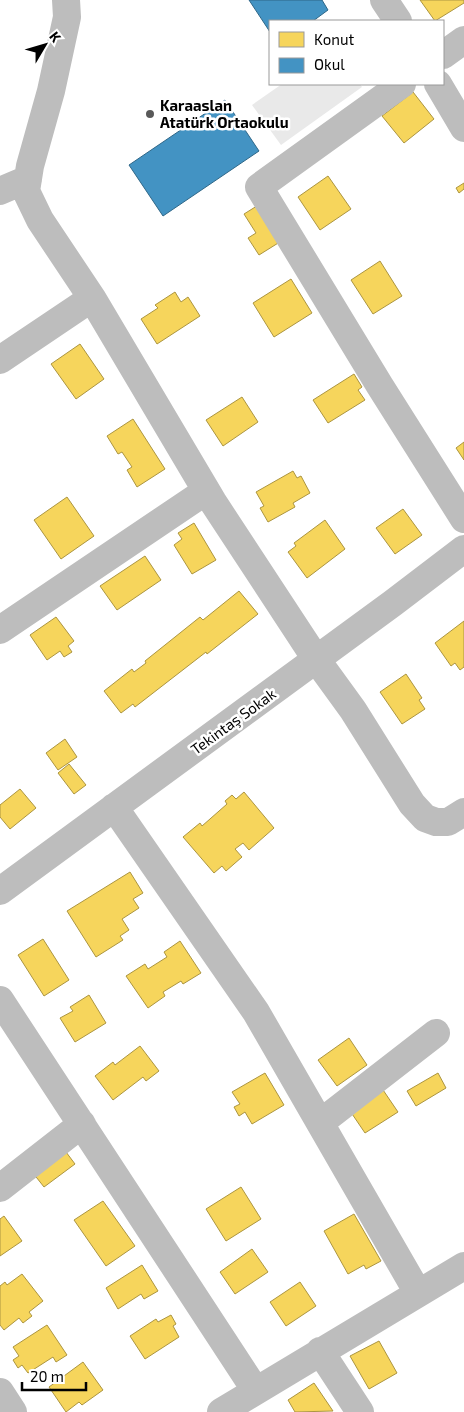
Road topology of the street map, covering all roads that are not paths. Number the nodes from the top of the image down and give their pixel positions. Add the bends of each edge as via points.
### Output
1 (66, 0) edge
2 (384, 0) edge
3 (397, 20) edge
4 (464, 40) edge
5 (444, 54) edge
6 (401, 85) edge
7 (439, 85) edge
8 (464, 128) edge
9 (28, 180) junction
10 (0, 191) edge
11 (92, 298) junction
12 (0, 360) edge
13 (206, 491) junction
14 (464, 519) edge
15 (464, 549) edge
16 (0, 630) edge
17 (316, 660) junction
18 (114, 807) junction
19 (464, 812) edge
20 (0, 891) edge
21 (0, 1000) edge
22 (436, 1032) dead end
23 (320, 1123) junction
24 (82, 1124) junction
25 (0, 1188) edge
26 (464, 1266) edge
27 (418, 1293) junction
28 (320, 1351) junction
29 (256, 1391) junction
30 (0, 1392) edge
31 (13, 1412) edge
32 (221, 1412) edge
33 (360, 1412) edge

1 - 9 street via 67,16
2 - 3 street
4 - 5 street
6 - 14 street via 258,187
7 - 8 street
9 - 10 street
9 - 11 street via 26,191 40,220
11 - 12 street
11 - 13 street
13 - 16 street
13 - 17 street
15 - 17 street, Tekintaş Sokak
17 - 18 street, Tekintaş Sokak
17 - 19 street via 412,804 425,818 448,822
18 - 20 street, Tekintaş Sokak
18 - 23 street via 256,1012
21 - 24 street
22 - 23 street
23 - 27 street
24 - 25 street
24 - 29 street
26 - 27 street
27 - 28 street
28 - 29 street
28 - 33 street
29 - 32 street
30 - 31 street

